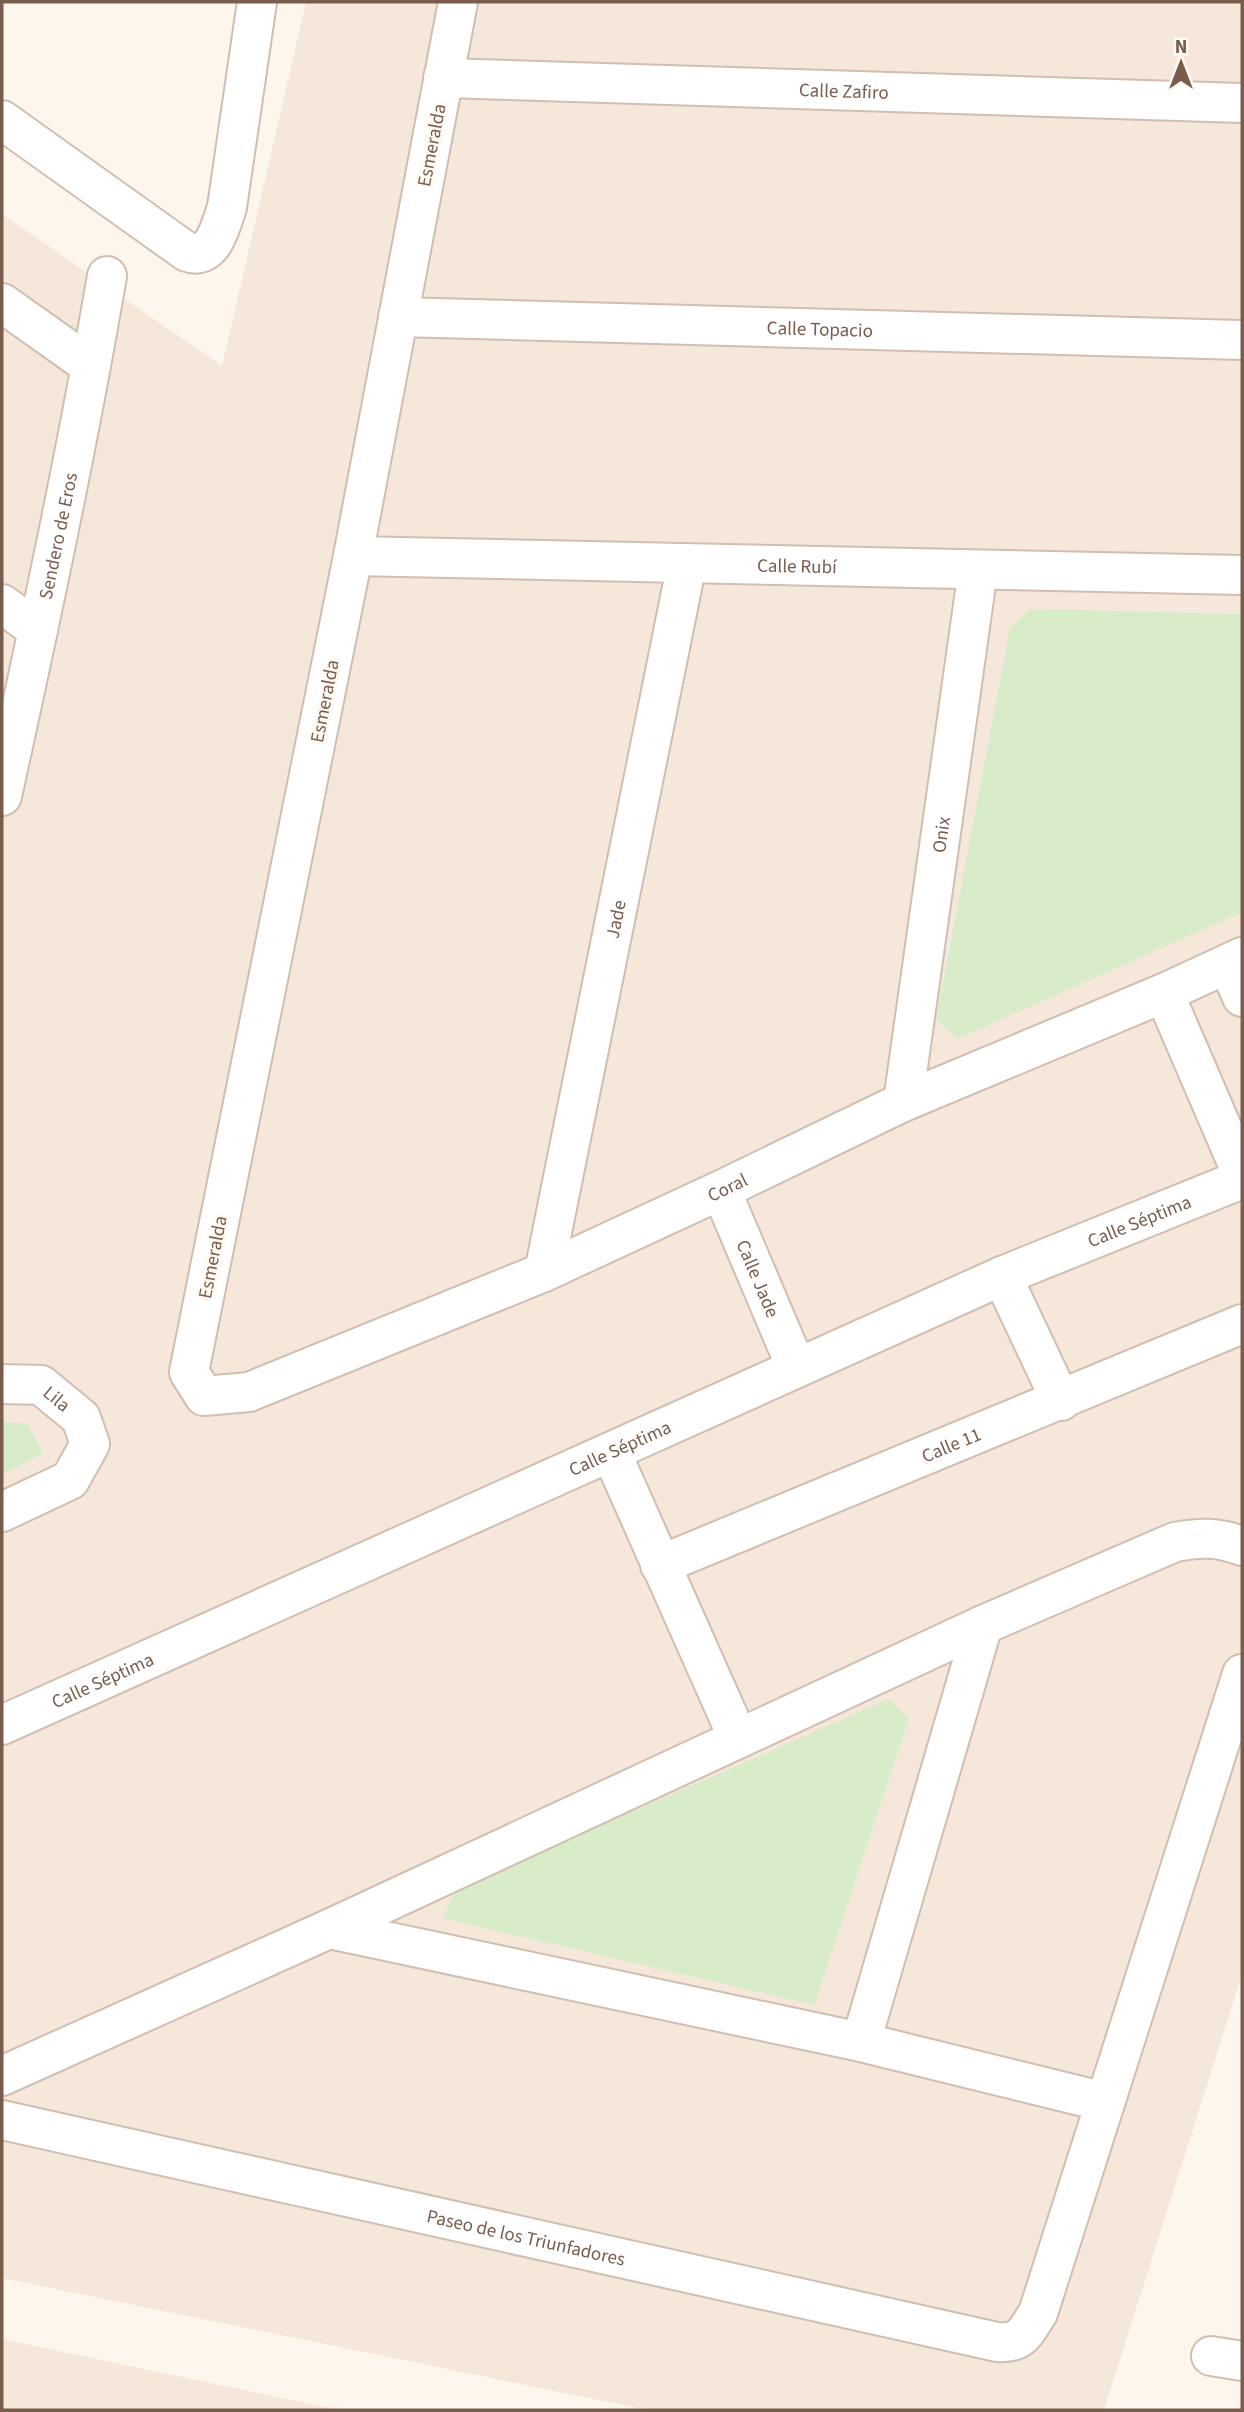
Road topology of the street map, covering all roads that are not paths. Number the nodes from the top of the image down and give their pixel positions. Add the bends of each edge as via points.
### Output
1 (257, 2) edge
2 (458, 2) edge
3 (443, 78) junction
4 (1242, 103) edge
5 (2, 120) edge
6 (107, 276) dead end
7 (2, 303) edge
8 (398, 317) junction
9 (1242, 340) edge
10 (91, 366) junction
11 (353, 556) junction
12 (687, 563) junction
13 (978, 570) junction
14 (1242, 575) edge
15 (2, 604) edge
16 (38, 630) junction
17 (2, 796) edge
18 (1238, 973) edge
19 (1164, 993) junction
20 (903, 1102) junction
21 (1242, 1176) edge
22 (721, 1190) junction
23 (544, 1272) junction
24 (1002, 1276) junction
25 (1242, 1324) edge
26 (796, 1367) junction
27 (2, 1384) edge
28 (204, 1396) joint
29 (1061, 1401) junction
30 (611, 1452) junction
31 (2, 1512) edge
32 (1242, 1546) edge
33 (660, 1565) junction
34 (983, 1625) junction
35 (1242, 1674) edge
36 (2, 1725) edge
37 (738, 1738) junction
38 (329, 1929) junction
39 (861, 2042) junction
40 (2, 2076) edge
41 (1105, 2102) junction
42 (2, 2120) edge

1 - 5 street via 227,207 214,241 202,253 187,252
2 - 3 street, Esmeralda
3 - 4 street, Calle Zafiro
3 - 8 street, Esmeralda
6 - 10 street, Sendero de Eros
7 - 10 street
8 - 9 street, Calle Topacio
8 - 11 street, Esmeralda
10 - 16 street, Sendero de Eros
11 - 12 street, Calle Rubí
11 - 28 street, Esmeralda via 189,1372
12 - 13 street, Calle Rubí
12 - 23 street, Jade
13 - 14 street, Calle Rubí
13 - 20 street, Onix
15 - 16 street
16 - 17 street, Sendero de Eros
18 - 19 street, Coral
19 - 20 street, Coral
19 - 21 street
20 - 22 street, Coral
21 - 24 street, Calle Séptima
22 - 23 street, Coral
22 - 26 street, Calle Jade
23 - 28 street, Coral via 249,1392
24 - 26 street, Calle Séptima
24 - 29 street
25 - 29 street, Calle 11
26 - 30 street, Calle Séptima
27 - 31 street, Lila via 41,1385 81,1418 90,1444 71,1479
29 - 33 street, Calle 11
30 - 33 street
30 - 36 street, Calle Séptima
32 - 34 street via 1197,1537 1175,1542
33 - 37 street
34 - 37 street
34 - 39 street
35 - 41 street, Paseo de los Triunfadores
37 - 38 street
38 - 39 street
38 - 40 street
39 - 41 street
41 - 42 street, Paseo de los Triunfadores via 1038,2313 1022,2337 997,2342

